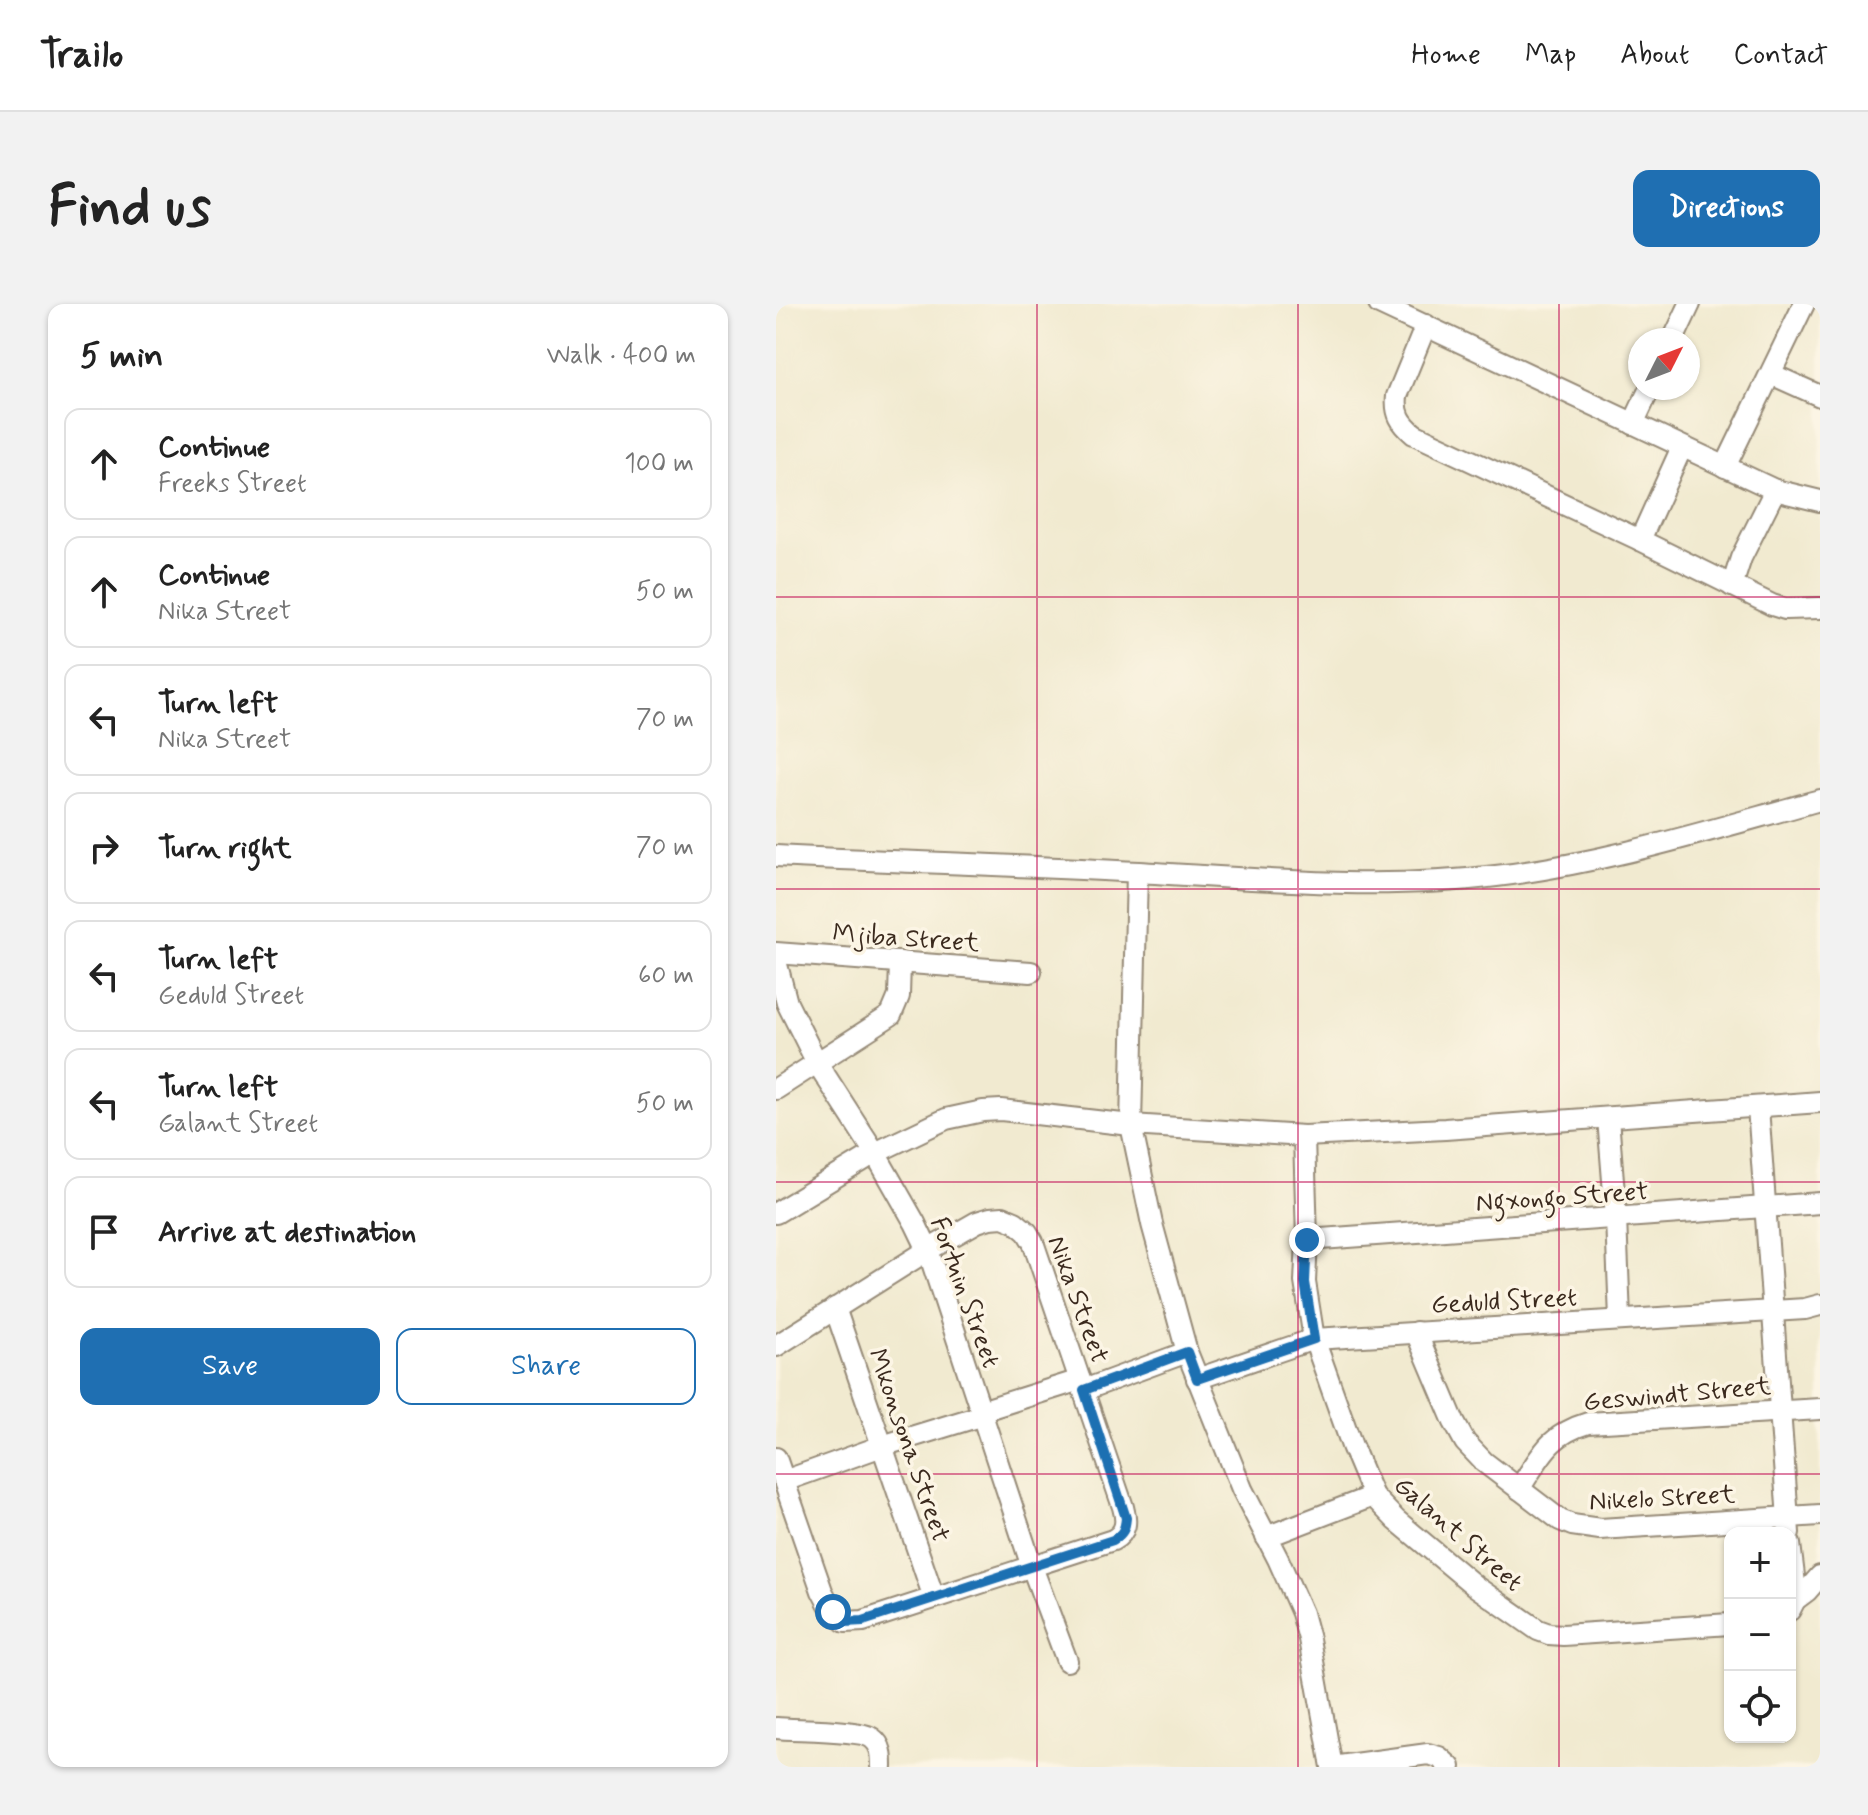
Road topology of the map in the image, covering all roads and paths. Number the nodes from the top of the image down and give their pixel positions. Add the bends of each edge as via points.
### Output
1 (1379, 304) edge
2 (1690, 304) edge
3 (1804, 304) edge
4 (1426, 325) junction
5 (1679, 328) edge
6 (1771, 374) junction
7 (1820, 396) edge
8 (1644, 400) edge
9 (1633, 424) junction
10 (1682, 447) junction
11 (1725, 467) junction
12 (1775, 490) junction
13 (1820, 501) edge
14 (1640, 540) junction
15 (1732, 586) junction
16 (1820, 608) edge
17 (1820, 800) edge
18 (776, 856) edge
19 (1137, 872) junction
20 (776, 953) edge
21 (776, 961) edge
22 (900, 962) junction
23 (1031, 972) dead end
24 (817, 1063) junction
25 (776, 1089) edge
26 (1820, 1102) edge
27 (1758, 1107) junction
28 (1608, 1118) junction
29 (1131, 1125) junction
30 (1304, 1136) junction
31 (875, 1153) junction
32 (1820, 1203) edge
33 (1766, 1208) junction
34 (776, 1213) edge
35 (1616, 1218) junction
36 (1307, 1240) junction
37 (928, 1250) junction
38 (1820, 1305) edge
39 (835, 1308) junction
40 (1772, 1310) junction
41 (1620, 1319) junction
42 (1416, 1332) junction
43 (1314, 1339) junction
44 (776, 1346) edge
45 (1187, 1352) junction
46 (1197, 1379) junction
47 (1082, 1385) junction
48 (1820, 1409) edge
49 (1780, 1411) junction
50 (982, 1413) junction
51 (882, 1446) junction
52 (776, 1458) edge
53 (784, 1481) junction
54 (1519, 1489) junction
55 (1373, 1496) junction
56 (1820, 1515) edge
57 (1788, 1525) edge
58 (1266, 1537) junction
59 (1032, 1567) junction
60 (1820, 1576) edge
61 (934, 1598) junction
62 (1796, 1602) edge
63 (1724, 1624) edge
64 (1067, 1661) dead end
65 (776, 1728) edge
66 (882, 1767) edge
67 (1332, 1767) edge
68 (1450, 1767) edge

1 - 4 street
2 - 5 street
3 - 6 street
4 - 9 street
4 - 14 street via 1397,396 1404,426 1427,442
6 - 7 street
6 - 11 street
8 - 9 street
9 - 10 street
10 - 11 street
10 - 14 street
11 - 12 street
12 - 13 street
12 - 15 street
14 - 15 street
15 - 16 street via 1785,609
17 - 19 street via 1667,843 1496,876 1409,883
18 - 19 street
19 - 29 street
20 - 22 street, Mjiba Street
21 - 24 street, Fortuin Street via 787,1003
22 - 23 street, Mjiba Street
22 - 24 street via 899,996 891,1015
24 - 25 street
24 - 31 street, Fortuin Street
26 - 27 street
27 - 28 street
27 - 33 street
28 - 30 street
28 - 35 street
29 - 30 street
29 - 31 street via 983,1111 946,1119
29 - 45 street
30 - 36 street, Galant Street
31 - 34 street
31 - 37 street, Fortuin Street
32 - 33 street, Ngxongo Street
33 - 35 street, Ngxongo Street
33 - 40 street
35 - 36 street, Ngxongo Street
35 - 41 street
36 - 43 street, Galant Street via 1305,1282
37 - 39 street, Nika Street
37 - 47 street, Nika Street via 990,1218 1003,1217 1027,1232
37 - 50 street, Fortuin Street
38 - 40 street, Geduld Street
39 - 44 street, Nika Street
39 - 51 street, Mkonsona Street
40 - 41 street, Geduld Street
40 - 49 street
41 - 42 street, Geduld Street
42 - 43 street, Geduld Street
42 - 54 street, Nikelo Street via 1465,1442
43 - 46 street, Geduld Street
43 - 55 street, Galant Street
45 - 46 street
45 - 47 street
46 - 58 street
47 - 50 street
47 - 59 street, Nika Street via 1123,1507 1124,1531 1113,1540
48 - 49 street, Geswindt Street
49 - 54 street, Geswindt Street via 1575,1427 1554,1440
49 - 57 street
50 - 51 street
50 - 59 street, Fortuin Street
51 - 53 street
51 - 61 street, Mkonsona Street
52 - 53 street
53 - 61 street via 822,1591 839,1618 863,1621
54 - 57 street, Nikelo Street via 1560,1520 1585,1528
55 - 58 street
55 - 63 street, Galant Street via 1475,1586 1538,1630 1563,1635
56 - 57 street, Nikelo Street
58 - 67 street via 1309,1639
59 - 61 street
59 - 64 street, Fortuin Street
60 - 62 street
65 - 66 street via 871,1737 882,1753
67 - 68 street via 1428,1754

